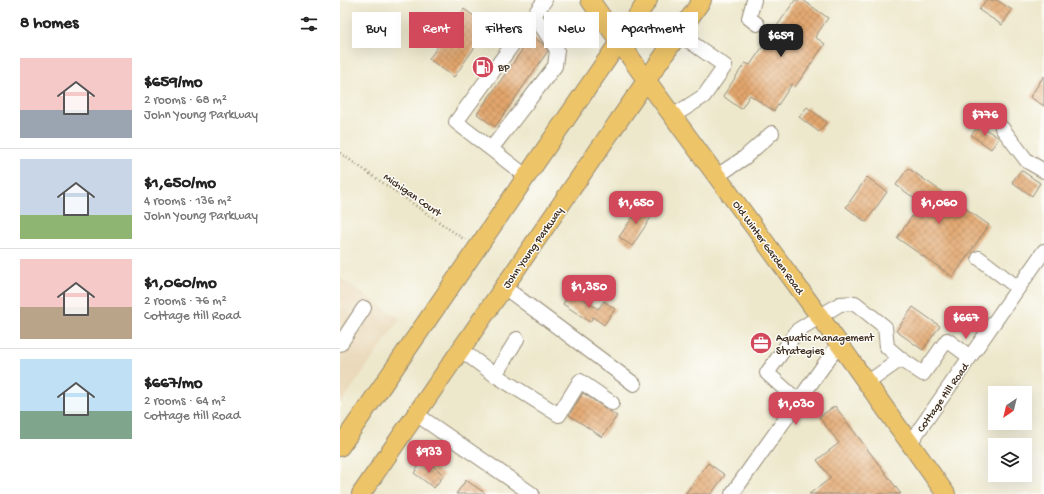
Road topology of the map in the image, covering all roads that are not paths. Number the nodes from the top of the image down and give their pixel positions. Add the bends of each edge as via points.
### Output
1 (545, 0) edge
2 (590, 0) edge
3 (648, 0) edge
4 (702, 0) edge
5 (754, 0) edge
6 (536, 12) edge
7 (640, 12) edge
8 (694, 12) edge
9 (536, 18) edge
10 (607, 24) edge
11 (757, 24) dead end
12 (698, 47) edge
13 (510, 48) edge
14 (616, 48) edge
15 (624, 48) edge
16 (669, 48) edge
17 (647, 81) junction
18 (673, 116) junction
19 (1002, 128) dead end
20 (772, 133) dead end
21 (491, 149) junction
22 (1044, 171) edge
23 (526, 176) junction
24 (717, 176) junction
25 (1044, 251) edge
26 (978, 258) dead end
27 (504, 287) junction
28 (1018, 288) junction
29 (364, 308) dead end
30 (820, 317) junction
31 (517, 339) dead end
32 (340, 344) edge
33 (839, 344) junction
34 (461, 350) junction
35 (970, 357) junction
36 (901, 358) junction
37 (495, 375) junction
38 (867, 383) junction
39 (634, 384) dead end
40 (798, 401) junction
41 (612, 403) dead end
42 (416, 414) junction
43 (910, 443) junction
44 (340, 447) edge
45 (361, 494) edge
46 (532, 494) edge
47 (732, 494) edge
48 (946, 494) edge

1 - 6 street
2 - 10 main road, Old Winter Garden Road
3 - 7 main road
4 - 8 main road, John Young Parkway
5 - 11 street via 749,18
9 - 21 street via 557,50 555,66
12 - 18 street via 725,66 704,96
13 - 21 street via 456,122
14 - 23 main road
15 - 17 main road, Old Winter Garden Road
16 - 17 main road, John Young Parkway
17 - 18 main road, Old Winter Garden Road
17 - 27 main road, John Young Parkway
18 - 24 main road, Old Winter Garden Road
19 - 22 street via 1027,161
20 - 24 street via 744,158
21 - 23 street
23 - 44 main road
24 - 30 main road, Old Winter Garden Road
25 - 28 street, Cottage Hill Road
26 - 28 street
27 - 34 main road, John Young Parkway
27 - 39 street
28 - 35 street, Cottage Hill Road
29 - 32 street
30 - 33 main road, Old Winter Garden Road
30 - 36 street via 840,304 855,303 885,327 886,347
30 - 40 street via 798,330 767,373
31 - 37 street
33 - 38 main road, Old Winter Garden Road
33 - 40 street
34 - 37 street
34 - 42 main road, John Young Parkway
35 - 36 street via 947,340 923,374
35 - 43 street, Cottage Hill Road
36 - 38 street
37 - 41 street via 559,415 580,381
38 - 43 main road, Old Winter Garden Road
40 - 47 street
42 - 45 main road, John Young Parkway
42 - 46 street
43 - 48 main road, Old Winter Garden Road

